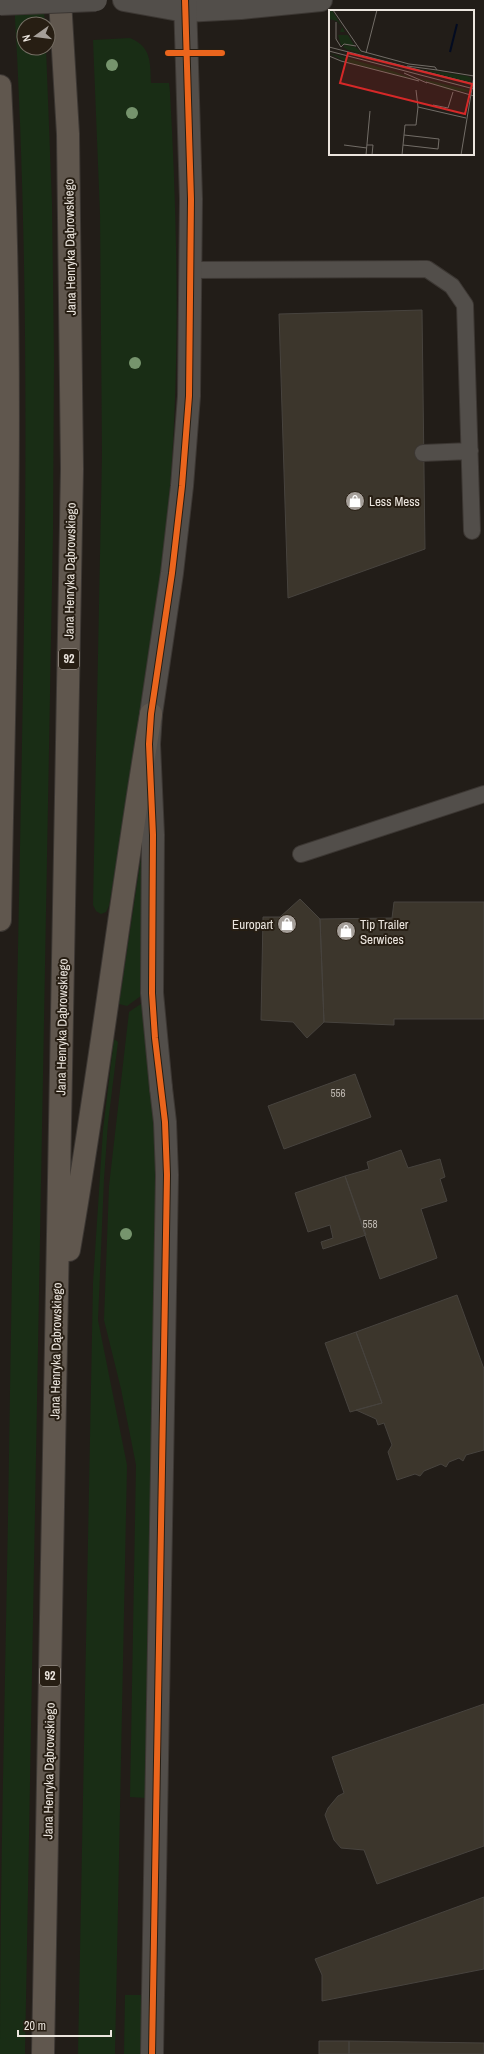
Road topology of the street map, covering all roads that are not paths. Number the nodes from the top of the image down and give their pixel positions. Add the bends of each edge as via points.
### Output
1 (60, 0) edge
2 (96, 0) edge
3 (103, 0) edge
4 (124, 0) edge
5 (321, 0) edge
6 (0, 4) edge
7 (185, 5) edge
8 (0, 86) edge
9 (192, 270) junction
10 (470, 451) junction
11 (424, 453) dead end
12 (472, 531) dead end
13 (151, 714) junction
14 (484, 794) edge
15 (301, 854) dead end
16 (0, 920) edge
17 (57, 1318) junction
18 (43, 2054) edge
19 (152, 2054) edge

1 - 17 main road, Jana Henryka Dąbrowskiego / 92 via 68,134 72,469
2 - 3 street
2 - 6 street, bridge
4 - 7 street
5 - 7 street via 241,8
7 - 9 street via 191,139
8 - 16 main road via 8,274
9 - 10 lane via 427,269 452,286 465,305
9 - 13 street via 187,432 172,573
10 - 11 lane
10 - 12 lane
13 - 17 main road via 102,1030 88,1140
13 - 19 street via 149,744 153,835 152,992 167,1175
14 - 15 lane
17 - 18 main road, Jana Henryka Dąbrowskiego / 92

